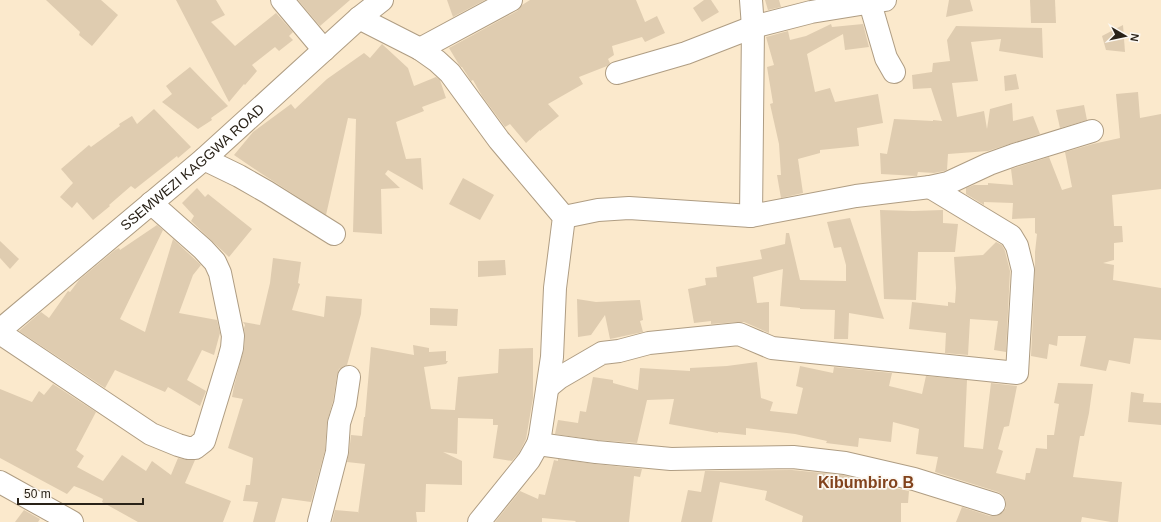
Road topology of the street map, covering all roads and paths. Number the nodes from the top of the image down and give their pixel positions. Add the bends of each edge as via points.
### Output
1 (282, 0) edge
2 (382, 0) edge
3 (511, 0) edge
4 (751, 0) edge
5 (878, 2) edge
6 (359, 18) junction
7 (753, 28) junction
8 (420, 49) junction
9 (324, 50) junction
10 (894, 72) dead end
11 (617, 73) dead end
12 (1092, 131) dead end
13 (204, 159) junction
14 (930, 187) junction
15 (151, 203) junction
16 (751, 216) junction
17 (564, 217) junction
18 (334, 234) dead end
19 (0, 332) edge
20 (349, 377) dead end
21 (548, 387) junction
22 (538, 444) junction
23 (0, 482) edge
24 (994, 504) dead end
25 (72, 522) edge
26 (319, 522) edge
27 (479, 522) edge

1 - 9 street
2 - 6 street, SSEMWEZI KAGGWA ROAD
3 - 8 street
4 - 7 street
5 - 7 street via 811,12
5 - 10 street via 886,58
6 - 8 street
6 - 9 street, SSEMWEZI KAGGWA ROAD
7 - 11 street via 686,53
7 - 16 street
8 - 17 street via 450,73 499,140
9 - 13 street, SSEMWEZI KAGGWA ROAD
12 - 14 street via 1014,155 948,183
13 - 15 street, SSEMWEZI KAGGWA ROAD
13 - 18 street via 267,192
14 - 16 street via 856,196
14 - 21 street via 1011,236 1017,246 1023,270 1017,373 772,348 739,334 649,343 602,353
15 - 19 street, SSEMWEZI KAGGWA ROAD
15 - 19 street via 203,249 215,262 220,273 233,336 232,348 204,441 195,448 188,448 151,434
16 - 17 street via 629,208 598,210
17 - 21 street via 555,288
20 - 26 street via 339,423 337,452
21 - 22 street
22 - 24 street via 671,459 793,458 845,464 914,479
22 - 27 street via 529,460
23 - 25 street

